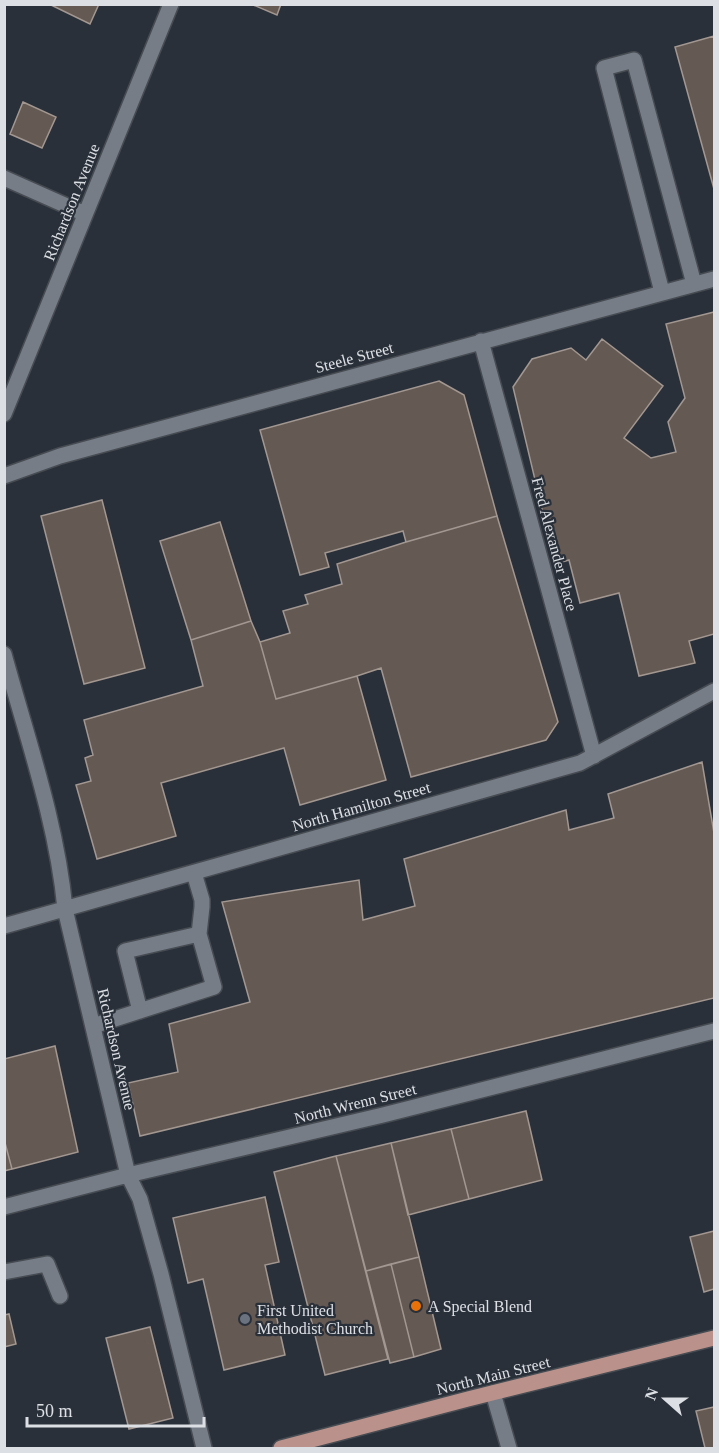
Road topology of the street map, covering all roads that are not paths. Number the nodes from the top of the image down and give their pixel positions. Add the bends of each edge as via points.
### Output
1 (171, 4) edge
2 (4, 178) edge
3 (85, 214) junction
4 (714, 279) edge
5 (694, 284) junction
6 (662, 292) junction
7 (482, 341) junction
8 (4, 414) edge
9 (4, 476) edge
10 (4, 654) edge
11 (714, 691) edge
12 (594, 756) junction
13 (194, 873) junction
14 (65, 909) junction
15 (4, 926) edge
16 (199, 934) junction
17 (140, 1011) junction
18 (93, 1026) junction
19 (714, 1031) edge
20 (128, 1175) junction
21 (4, 1207) edge
22 (4, 1272) edge
23 (60, 1296) dead end
24 (714, 1338) edge
25 (493, 1393) junction
26 (204, 1449) edge
27 (281, 1449) edge
28 (509, 1449) edge

1 - 3 street, Richardson Avenue
2 - 3 street
3 - 8 street, Richardson Avenue
4 - 5 street, Steele Street
5 - 6 street, Steele Street
5 - 6 street via 634,60 604,68
6 - 7 street, Steele Street
7 - 9 street, Steele Street via 60,456
7 - 12 street, Fred Alexander Place
10 - 14 street, Richardson Avenue via 55,838
11 - 12 street, North Hamilton Street
12 - 13 street, North Hamilton Street
13 - 14 street, North Hamilton Street
13 - 16 street via 202,900
14 - 15 street, North Hamilton Street
14 - 18 street, Richardson Avenue
16 - 17 street via 213,987
16 - 17 street via 125,951
17 - 18 street
18 - 20 street, Richardson Avenue
19 - 20 street, North Wrenn Street
20 - 21 street, North Wrenn Street
20 - 26 street, Richardson Avenue via 140,1199
22 - 23 street via 46,1264
24 - 25 main road, North Main Street
25 - 27 main road, North Main Street
25 - 28 street

